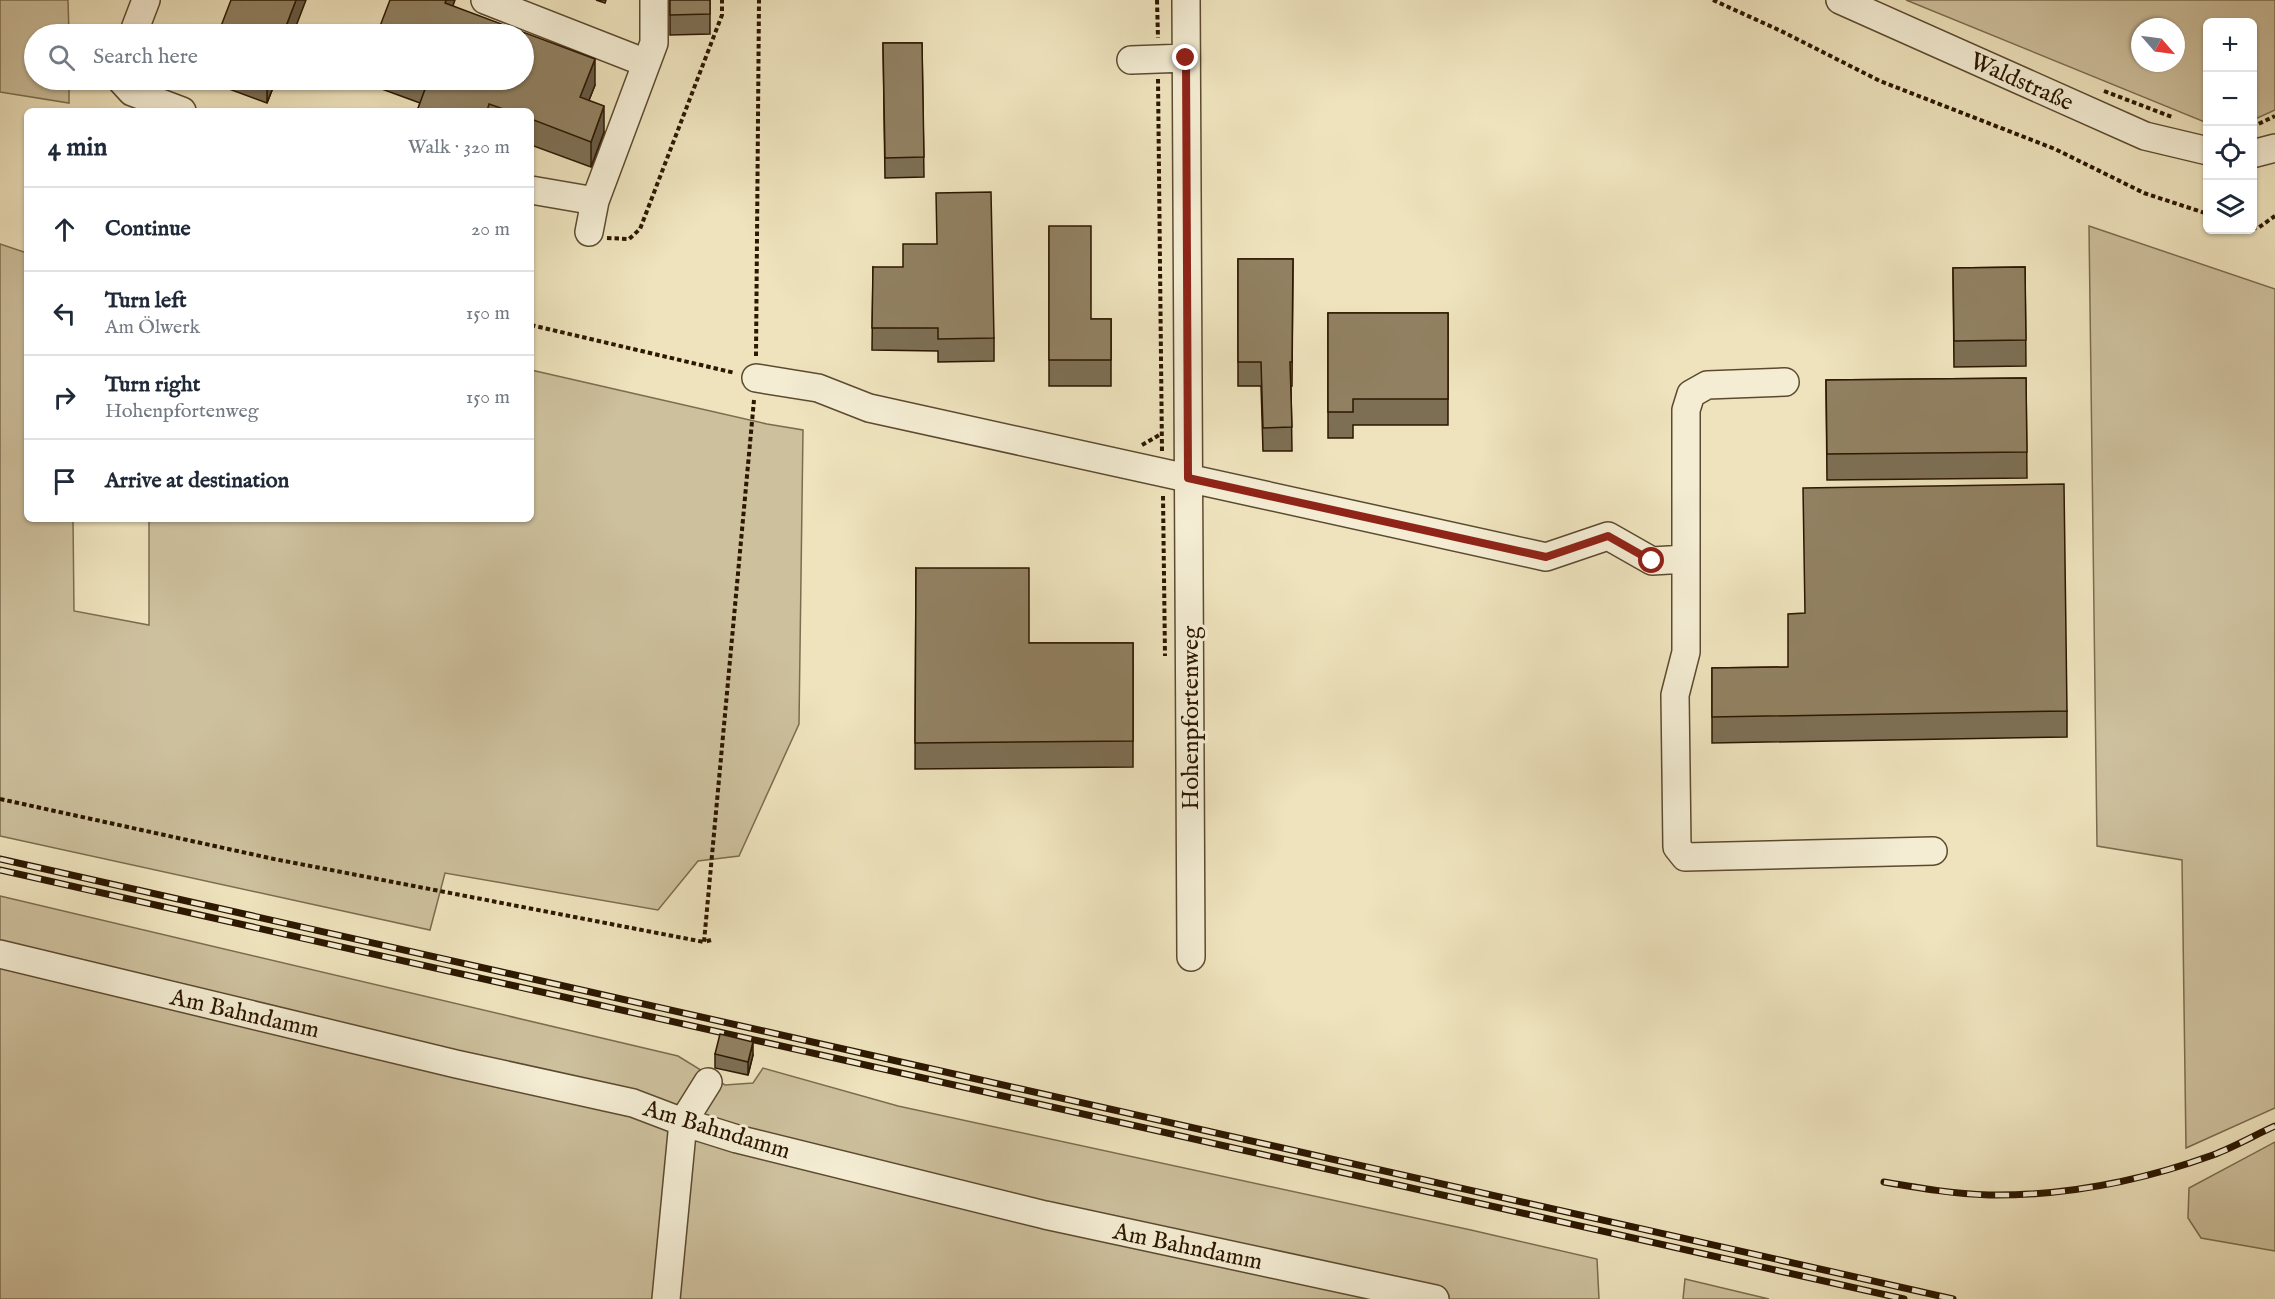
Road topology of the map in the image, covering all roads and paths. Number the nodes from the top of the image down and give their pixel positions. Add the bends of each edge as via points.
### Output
1 (147, 0) edge
2 (485, 0) edge
3 (654, 0) edge
4 (722, 0) edge
5 (759, 0) edge
6 (1157, 0) edge
7 (1186, 0) edge
8 (1713, 0) edge
9 (1840, 0) edge
10 (137, 24) edge
11 (1186, 58) junction
12 (1158, 59) junction
13 (1131, 60) dead end
14 (646, 63) junction
15 (130, 90) edge
16 (174, 108) edge
17 (2275, 116) edge
18 (2255, 126) edge
19 (2275, 148) edge
20 (2203, 151) edge
21 (2257, 153) edge
22 (534, 191) edge
23 (595, 201) junction
24 (2203, 212) edge
25 (2275, 216) edge
26 (2257, 228) edge
27 (589, 232) joint
28 (534, 326) edge
29 (756, 378) junction
30 (1785, 382) dead end
31 (1176, 476) junction
32 (1686, 559) junction
33 (1165, 661) dead end
34 (0, 799) edge
35 (1933, 851) dead end
36 (711, 940) dead end
37 (704, 942) junction
38 (0, 954) edge
39 (1191, 957) dead end
40 (708, 1082) dead end
41 (683, 1122) junction
42 (666, 1299) edge
43 (1435, 1299) edge

1 - 10 street
2 - 14 street
3 - 14 street via 654,43
4 - 27 path via 722,15 640,229 628,239 614,240
5 - 29 path
6 - 12 path
7 - 11 street, Hohenpfortenweg
8 - 24 path via 1880,81 2055,150 2144,193
9 - 20 street, Waldstraße via 2145,136
11 - 12 street
11 - 31 street, Hohenpfortenweg
12 - 13 street
12 - 31 path
14 - 23 street
15 - 16 street
17 - 18 path
19 - 21 street
22 - 23 street
23 - 27 street
25 - 26 path
28 - 29 path
29 - 31 street via 818,387 869,408
29 - 37 path
30 - 32 street via 1707,384 1691,394 1686,410
31 - 32 street via 1546,557 1608,536 1652,561
31 - 33 path
31 - 39 street, Hohenpfortenweg via 1178,814
32 - 35 street via 1686,652 1675,695 1677,847 1685,857
34 - 37 path via 274,859
36 - 37 path
38 - 41 street, Am Bahndamm via 633,1103
40 - 41 street
41 - 42 street
41 - 43 street, Am Bahndamm via 737,1139 1045,1215

